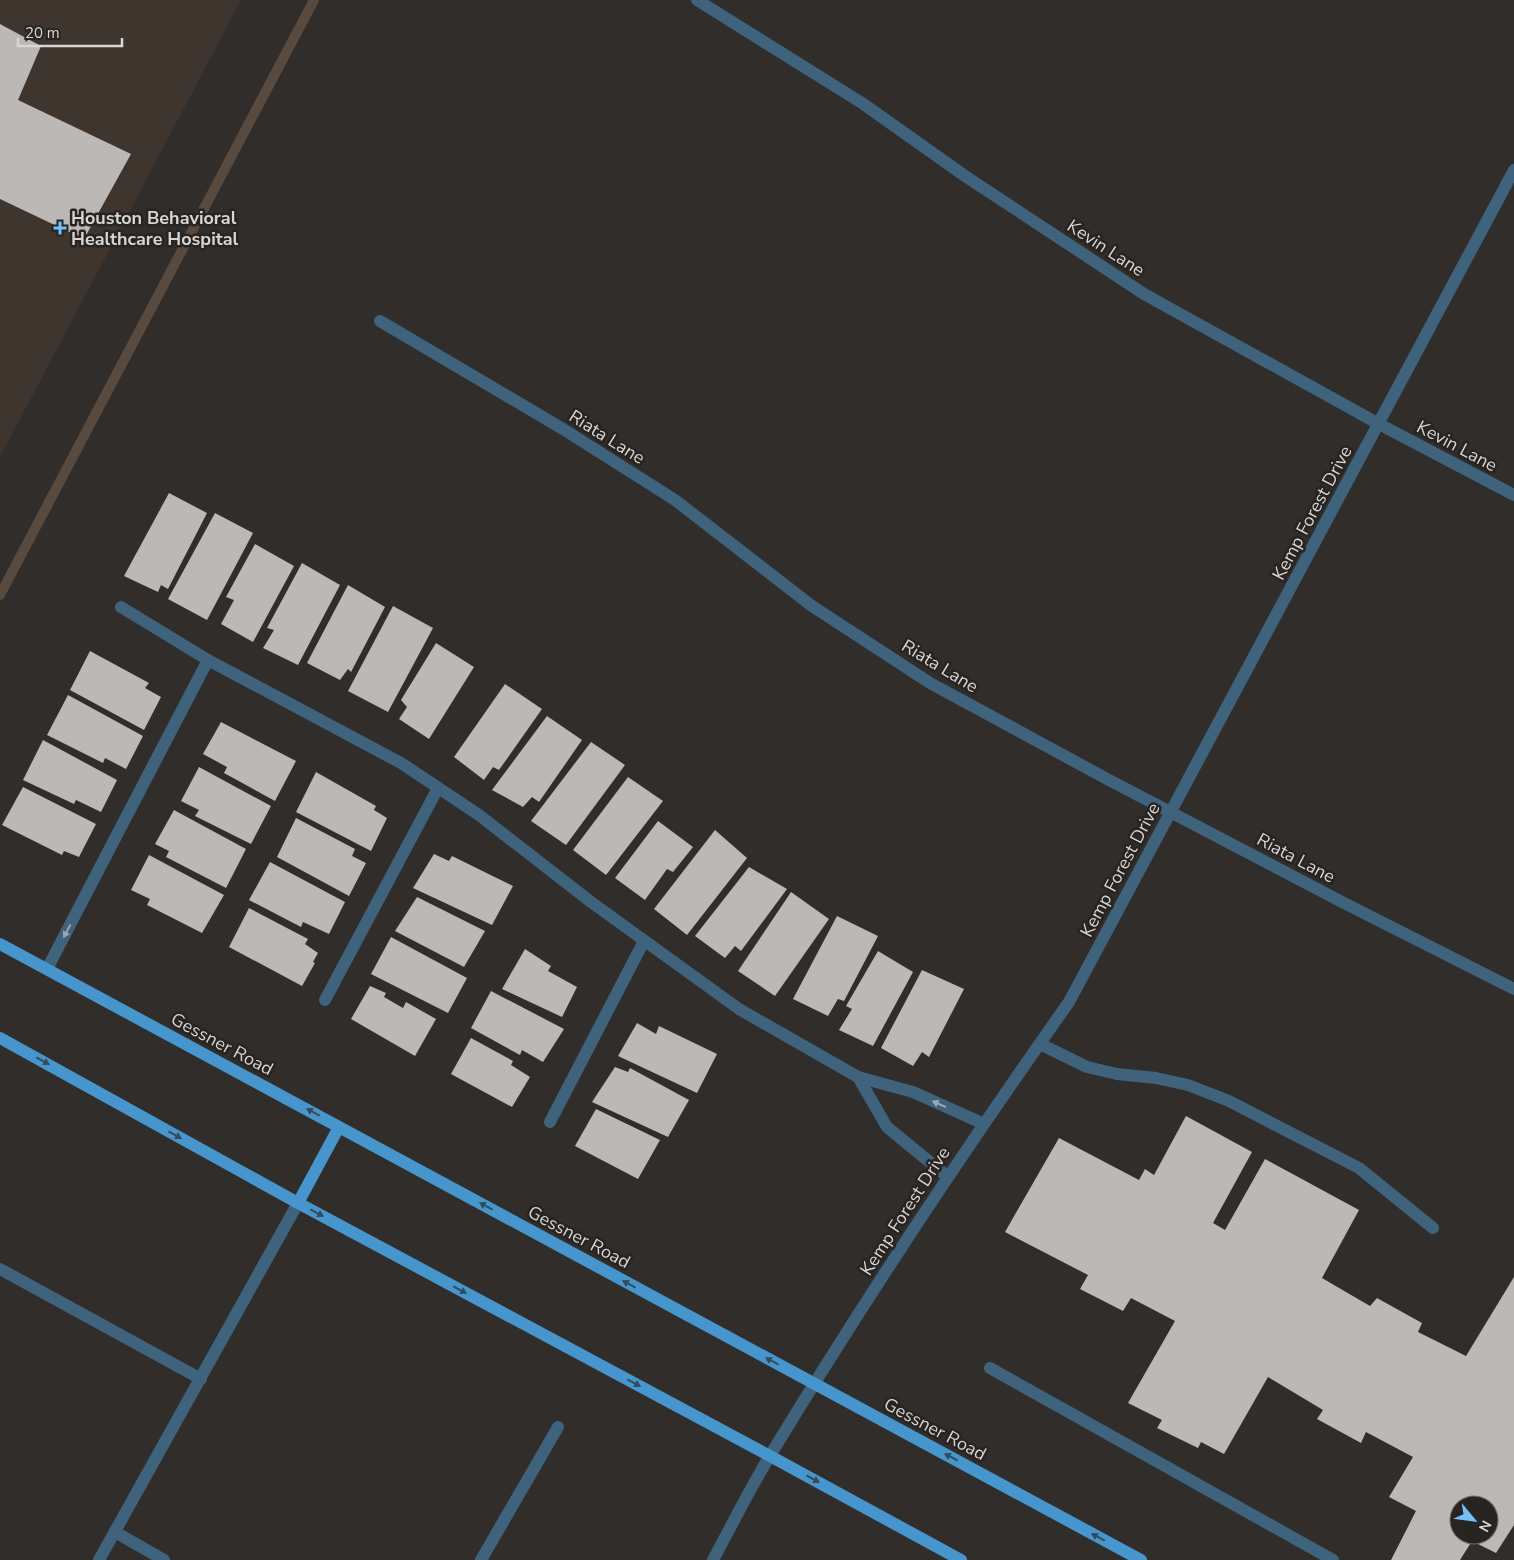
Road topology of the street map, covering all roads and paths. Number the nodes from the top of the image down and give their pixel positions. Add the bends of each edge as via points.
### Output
1 (697, 0) edge
2 (1514, 170) edge
3 (380, 320) dead end
4 (1379, 424) junction
5 (1514, 495) edge
6 (121, 608) dead end
7 (208, 660) junction
8 (438, 788) junction
9 (1171, 811) junction
10 (644, 941) junction
11 (0, 944) edge
12 (47, 970) junction
13 (1514, 989) edge
14 (326, 1000) dead end
15 (0, 1038) edge
16 (1040, 1044) junction
17 (858, 1078) junction
18 (550, 1122) dead end
19 (984, 1124) junction
20 (339, 1127) junction
21 (948, 1177) junction
22 (298, 1203) junction
23 (1433, 1228) dead end
24 (0, 1269) edge
25 (990, 1368) dead end
26 (201, 1379) junction
27 (815, 1384) junction
28 (558, 1427) dead end
29 (770, 1456) junction
30 (115, 1532) junction
31 (1328, 1559) edge
32 (100, 1560) edge
33 (164, 1560) edge
34 (481, 1560) edge
35 (713, 1560) edge
36 (962, 1560) edge
37 (1141, 1560) edge

1 - 4 street, Kevin Lane via 862,103 965,176 1144,294
2 - 4 street, Kemp Forest Drive
3 - 9 street, Riata Lane via 675,500 812,606 930,683
4 - 5 street, Kevin Lane
4 - 9 street, Kemp Forest Drive
6 - 7 street
7 - 8 street via 401,763
7 -> 12 street
8 - 10 street via 480,815
8 - 14 street
9 - 13 street, Riata Lane
9 - 16 street, Kemp Forest Drive via 1070,1002
10 - 17 street via 739,1009
10 - 18 street
11 - 12 main road, Gessner Road
20 -> 12 main road, Gessner Road
15 -> 22 main road
16 - 19 street, Kemp Forest Drive
16 - 23 street via 1087,1067 1188,1085 1229,1101 1359,1168
19 -> 17 street via 913,1092
17 - 21 street via 887,1127
19 - 21 street, Kemp Forest Drive
20 - 22 main road
27 -> 20 main road, Gessner Road
21 - 27 street, Kemp Forest Drive
22 - 26 street
22 -> 29 main road
24 - 26 street
25 - 31 street
26 - 30 street
27 - 29 street, Kemp Forest Drive
37 -> 27 main road, Gessner Road
28 - 34 street
29 - 35 street, Kemp Forest Drive
29 -> 36 main road
30 - 32 street
30 - 33 street

